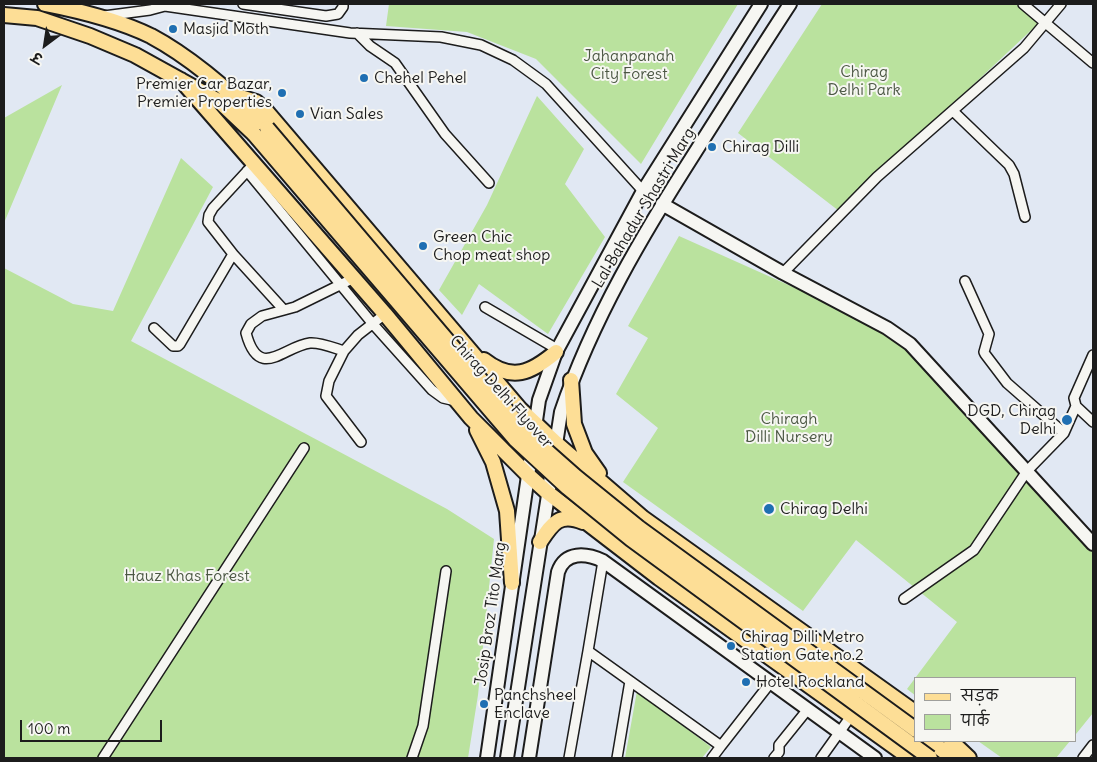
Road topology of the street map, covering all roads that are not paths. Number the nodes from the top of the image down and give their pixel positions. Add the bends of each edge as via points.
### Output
1 (45, 4) edge
2 (243, 4) edge
3 (343, 4) edge
4 (761, 4) edge
5 (790, 4) edge
6 (1023, 4) edge
7 (1061, 4) edge
8 (165, 5) edge
9 (4, 15) edge
10 (99, 16) junction
11 (1046, 22) junction
12 (357, 34) junction
13 (1093, 63) edge
14 (181, 80) junction
15 (234, 95) junction
16 (953, 111) junction
17 (251, 168) junction
18 (488, 183) dead end
19 (643, 191) junction
20 (662, 204) junction
21 (1025, 217) dead end
22 (233, 254) junction
23 (783, 273) junction
24 (347, 281) junction
25 (965, 281) dead end
26 (418, 291) junction
27 (485, 307) dead end
28 (283, 309) junction
29 (386, 315) junction
30 (372, 324) junction
31 (154, 328) dead end
32 (462, 342) junction
33 (344, 351) junction
34 (557, 351) junction
35 (1093, 355) edge
36 (571, 380) junction
37 (456, 400) junction
38 (1076, 406) junction
39 (471, 418) junction
40 (1093, 422) edge
41 (536, 424) junction
42 (1064, 433) junction
43 (361, 442) dead end
44 (556, 443) junction
45 (304, 448) dead end
46 (1027, 471) junction
47 (528, 475) junction
48 (611, 491) junction
49 (548, 492) junction
50 (588, 524) junction
51 (540, 542) junction
52 (1093, 544) edge
53 (603, 561) junction
54 (446, 571) dead end
55 (512, 583) junction
56 (756, 598) junction
57 (904, 599) dead end
58 (732, 631) junction
59 (588, 651) junction
60 (630, 681) junction
61 (771, 682) junction
62 (808, 709) junction
63 (914, 712) edge
64 (851, 716) junction
65 (914, 729) edge
66 (840, 733) junction
67 (941, 743) edge
68 (721, 746) junction
69 (1093, 746) edge
70 (103, 758) edge
71 (412, 758) edge
72 (488, 758) edge
73 (507, 758) edge
74 (529, 758) edge
75 (569, 758) edge
76 (618, 758) edge
77 (712, 758) edge
78 (774, 758) edge
79 (821, 758) edge
80 (875, 758) edge
81 (910, 758) edge
82 (930, 758) edge
83 (953, 758) edge
84 (969, 758) edge
85 (1083, 758) edge

1 - 10 main road
2 - 3 street via 326,16 338,14
4 - 19 main road, Lal Bahadur Shastri Marg
5 - 20 main road, Lal Bahadur Shastri Marg
6 - 11 street
7 - 11 street
8 - 10 street
8 - 12 street
9 - 14 main road, Chirag Delhi Flyover via 38,18 90,36
10 - 15 main road via 171,48
11 - 13 street
11 - 16 street via 1024,48
12 - 18 street via 395,63 445,134
12 - 19 street via 441,37 481,45 513,60 546,84
14 - 17 main road
14 - 82 main road, Chirag Delhi Flyover, bridge via 220,102 254,134 515,439 567,487 631,539
15 - 26 main road via 256,102 267,112
15 - 65 main road, Chirag Delhi Flyover, bridge via 267,128 524,430 639,528
16 - 21 street via 1009,165
16 - 23 street via 877,177
17 - 22 street via 209,215 208,222
17 - 24 main road
19 - 34 main road, Lal Bahadur Shastri Marg
20 - 23 main road
20 - 36 main road, Lal Bahadur Shastri Marg via 602,310
22 - 28 street
22 - 31 street via 178,346 173,346
23 - 46 main road via 887,328 910,344
24 - 28 street via 310,301
24 - 29 main road
24 - 30 street
25 - 42 street via 989,334 985,354 1008,383
26 - 29 main road via 422,307 415,319 402,324
26 - 32 main road
27 - 34 street
28 - 33 street via 262,316 251,324 246,333 249,343 259,355 276,358 311,343
29 - 30 street
29 - 37 main road
30 - 33 street
30 - 37 street via 432,390 443,398
32 - 34 main road via 494,368 509,373 523,373 535,368
32 - 41 main road
33 - 43 street via 329,381 326,396
34 - 41 main road, Lal Bahadur Shastri Marg via 540,400
35 - 38 street via 1074,398
36 - 44 main road, Lal Bahadur Shastri Marg
36 - 48 main road via 576,430 585,453
37 - 39 main road
38 - 40 street
38 - 42 street
39 - 47 main road
39 - 55 main road via 492,462 506,511
41 - 44 main road
41 - 47 main road, Josip Broz Tito Marg
42 - 46 street
44 - 48 main road
44 - 49 main road, Lal Bahadur Shastri Marg
45 - 70 street
46 - 52 main road
46 - 57 street via 974,550
47 - 49 main road
47 - 55 main road, Josip Broz Tito Marg
48 - 56 main road via 643,518
49 - 50 main road
49 - 51 main road
50 - 51 main road via 573,518 561,519 552,524
50 - 58 main road
51 - 73 main road
53 - 59 street
53 - 61 main road
53 - 74 main road via 577,555 570,556 560,567
54 - 71 street via 423,726
55 - 72 main road, Josip Broz Tito Marg
56 - 58 main road
56 - 63 main road
58 - 64 main road
59 - 60 street
59 - 75 street
60 - 68 street
60 - 76 street
61 - 62 main road
61 - 68 street
62 - 66 main road
62 - 78 street
64 - 66 street
64 - 81 main road
66 - 79 street
66 - 80 main road
67 - 83 main road
67 - 84 main road
68 - 77 street
69 - 85 street

